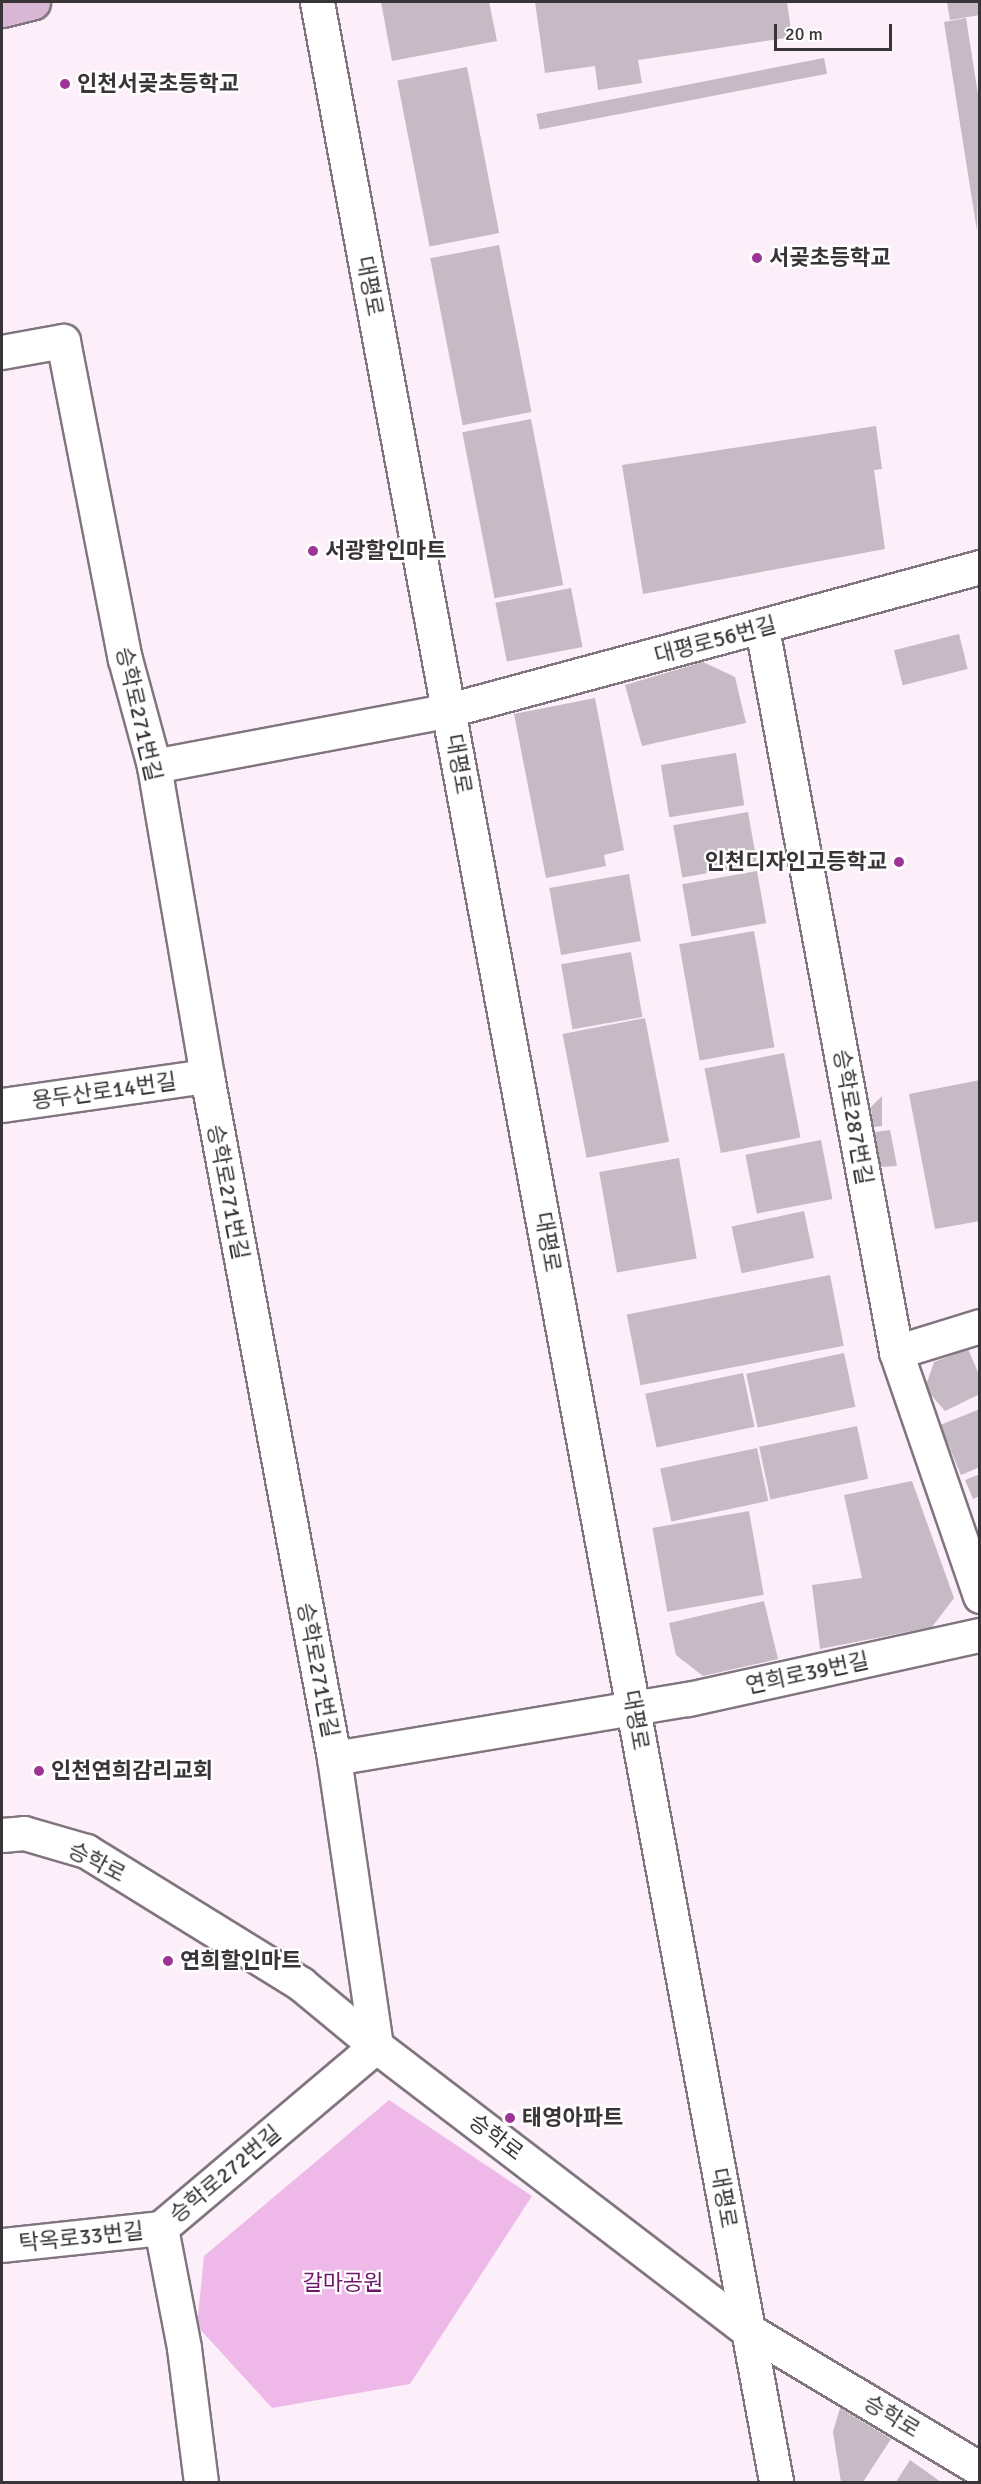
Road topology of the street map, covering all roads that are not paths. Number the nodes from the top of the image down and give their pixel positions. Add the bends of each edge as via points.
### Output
1 (33, 2) edge
2 (317, 2) edge
3 (2, 10) edge
4 (2, 352) edge
5 (980, 567) edge
6 (762, 628) junction
7 (449, 710) junction
8 (153, 766) junction
9 (207, 1076) junction
10 (2, 1106) edge
11 (980, 1326) edge
12 (896, 1352) junction
13 (980, 1596) edge
14 (980, 1635) edge
15 (634, 1708) junction
16 (334, 1758) junction
17 (2, 1835) edge
18 (376, 2046) junction
19 (161, 2228) junction
20 (2, 2245) edge
21 (748, 2330) junction
22 (980, 2469) edge
23 (201, 2482) edge
24 (776, 2482) edge

1 - 3 main road
2 - 7 street, 대평로
4 - 8 street, 승학로271번길 via 63,341 125,659
5 - 6 street, 대평로56번길
6 - 7 street, 대평로56번길
6 - 12 street, 승학로287번길
7 - 8 street, 대평로56번길
7 - 15 street, 대평로
8 - 9 street, 승학로271번길
9 - 10 street, 용두산로14번길
9 - 16 street, 승학로271번길
11 - 12 street
12 - 13 street, 승학로287번길
14 - 15 street, 연희로39번길
15 - 16 street, 연희로39번길
15 - 21 street, 대평로
16 - 18 street, 승학로271번길
17 - 18 street, 승학로 via 24,1833 86,1851 301,1984
18 - 19 street, 승학로272번길
18 - 21 street, 승학로
19 - 20 street, 탁옥로33번길
19 - 23 street, 승학로272번길 via 184,2348
21 - 22 street, 승학로
21 - 24 street, 대평로

